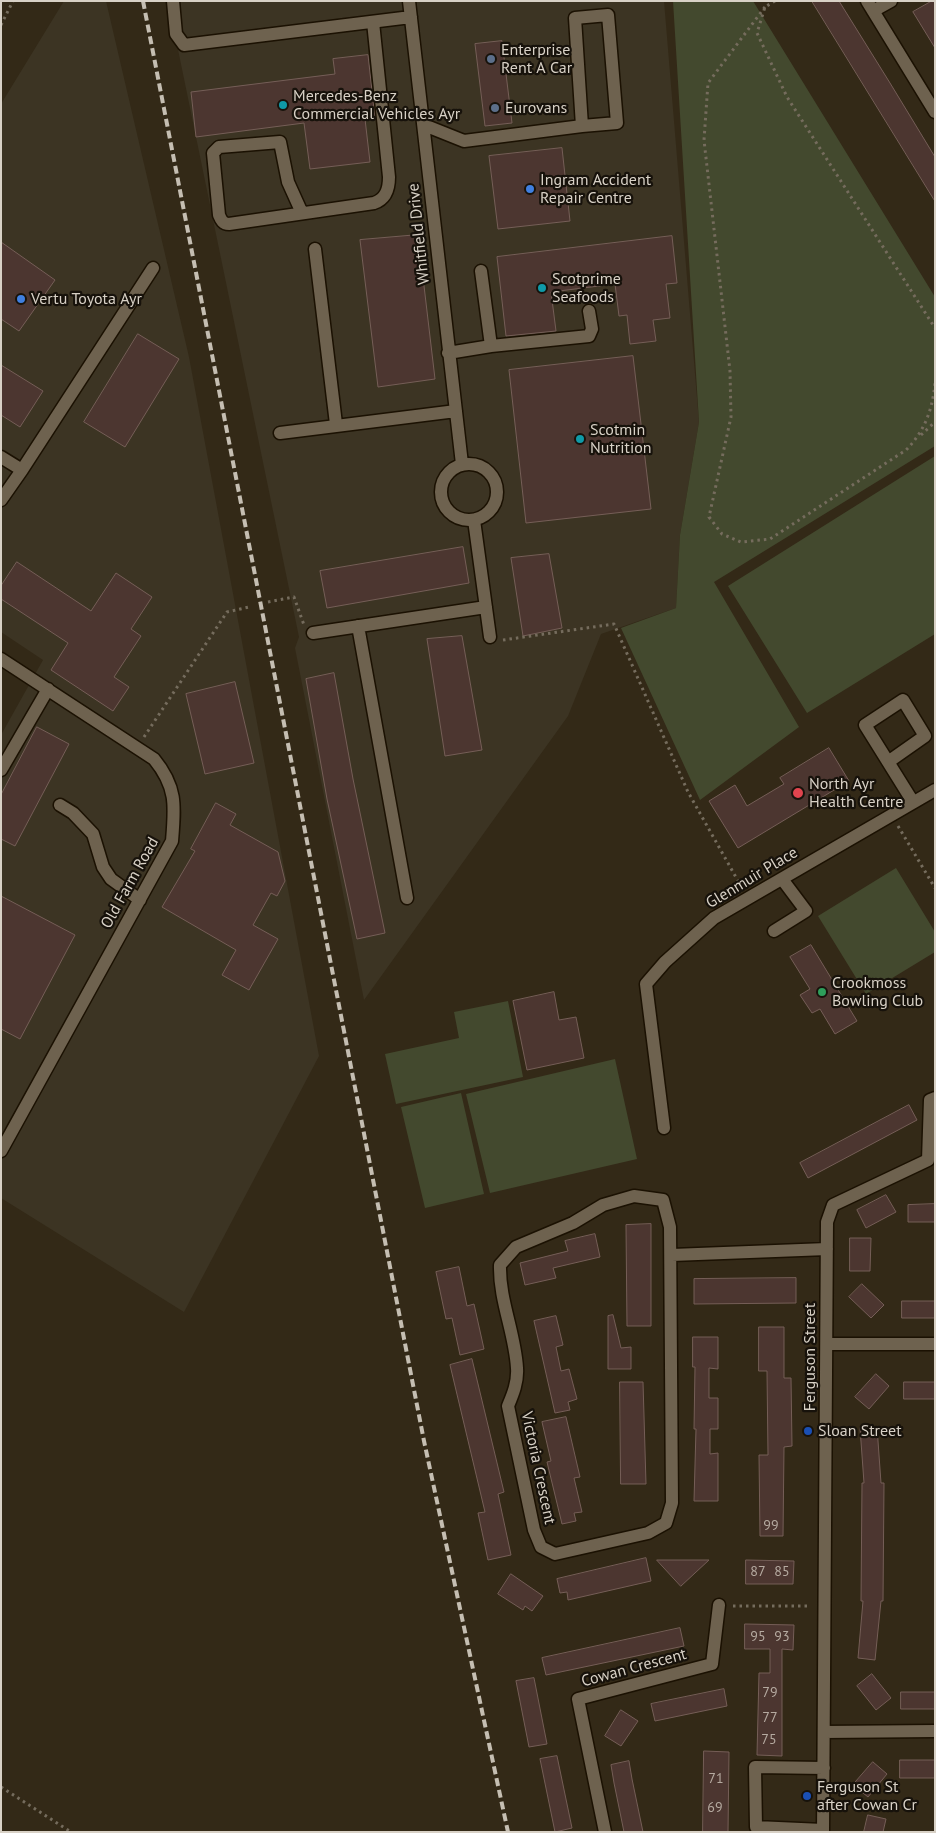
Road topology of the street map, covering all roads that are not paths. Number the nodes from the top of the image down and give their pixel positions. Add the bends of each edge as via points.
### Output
1 (173, 1) edge
2 (409, 1) edge
3 (891, 1) edge
4 (870, 6) edge
5 (411, 17) junction
6 (373, 22) junction
7 (935, 112) edge
8 (424, 125) junction
9 (582, 126) junction
10 (302, 213) junction
11 (315, 249) dead end
12 (153, 268) dead end
13 (482, 271) dead end
14 (589, 311) dead end
15 (491, 346) junction
16 (448, 353) junction
17 (456, 411) junction
18 (336, 424) junction
19 (280, 433) dead end
20 (1, 457) edge
21 (462, 464) junction
22 (22, 470) junction
23 (1, 500) edge
24 (474, 520) junction
25 (486, 607) junction
26 (358, 626) junction
27 (313, 633) road end
28 (490, 637) road end
29 (1, 659) edge
30 (48, 689) junction
31 (888, 762) junction
32 (1, 770) edge
33 (935, 790) edge
34 (913, 802) junction
35 (60, 805) dead end
36 (782, 879) junction
37 (407, 898) dead end
38 (140, 900) junction
39 (774, 931) dead end
40 (935, 1098) edge
41 (664, 1128) dead end
42 (1, 1151) edge
43 (827, 1249) junction
44 (672, 1255) junction
45 (826, 1344) junction
46 (935, 1344) edge
47 (719, 1605) road end
48 (935, 1731) edge
49 (824, 1732) junction
50 (824, 1768) junction
51 (823, 1831) edge
52 (604, 1832) edge

1 - 6 street via 176,34 184,45
2 - 5 street, Whitfield Drive
3 - 4 street
4 - 7 street
5 - 6 street
5 - 8 street, Whitfield Drive
6 - 10 street via 388,191 374,203
8 - 9 street via 464,141
8 - 16 street, Whitfield Drive
9 - 9 street via 617,123 608,15 574,18
10 - 10 street via 224,223 218,214 213,153 219,147 280,142 288,182
11 - 18 street
12 - 22 street
13 - 15 street
14 - 15 street via 590,336
15 - 16 street
16 - 17 street, Whitfield Drive
17 - 18 street
17 - 21 street, Whitfield Drive
18 - 19 street
20 - 22 street
21 - 24 street via 447,473 442,482 441,497 450,514 463,520
21 - 24 street via 482,467 497,488 493,507
22 - 23 street
24 - 25 street
25 - 26 street
25 - 28 street
26 - 27 street
26 - 37 street
29 - 30 street, Old Farm Road
30 - 32 street
30 - 38 street, Old Farm Road via 154,759 168,776 175,808 172,841
31 - 31 street via 865,725 903,700 925,736
31 - 34 street
33 - 34 street, Glenmuir Place
34 - 36 street, Glenmuir Place
35 - 38 street via 73,813 93,834 111,879
36 - 39 street via 806,911
36 - 41 street, Glenmuir Place via 714,918 665,962 646,984
38 - 42 street, Old Farm Road
40 - 43 street, Ferguson Street via 930,1100 928,1160 833,1205 827,1222
43 - 44 street
43 - 45 street, Ferguson Street
44 - 44 street, Victoria Crescent via 672,1503 666,1523 648,1533 555,1554 541,1547 534,1530 508,1406 515,1388 517,1368 500,1282 500,1265 516,1247 573,1224 603,1205 634,1196 664,1200
45 - 46 street
45 - 49 street, Ferguson Street
47 - 52 street, Cowan Crescent via 712,1664 578,1699
48 - 49 street
49 - 50 street, Ferguson Street
50 - 51 street, Ferguson Street
50 - 51 street via 756,1767 756,1827

